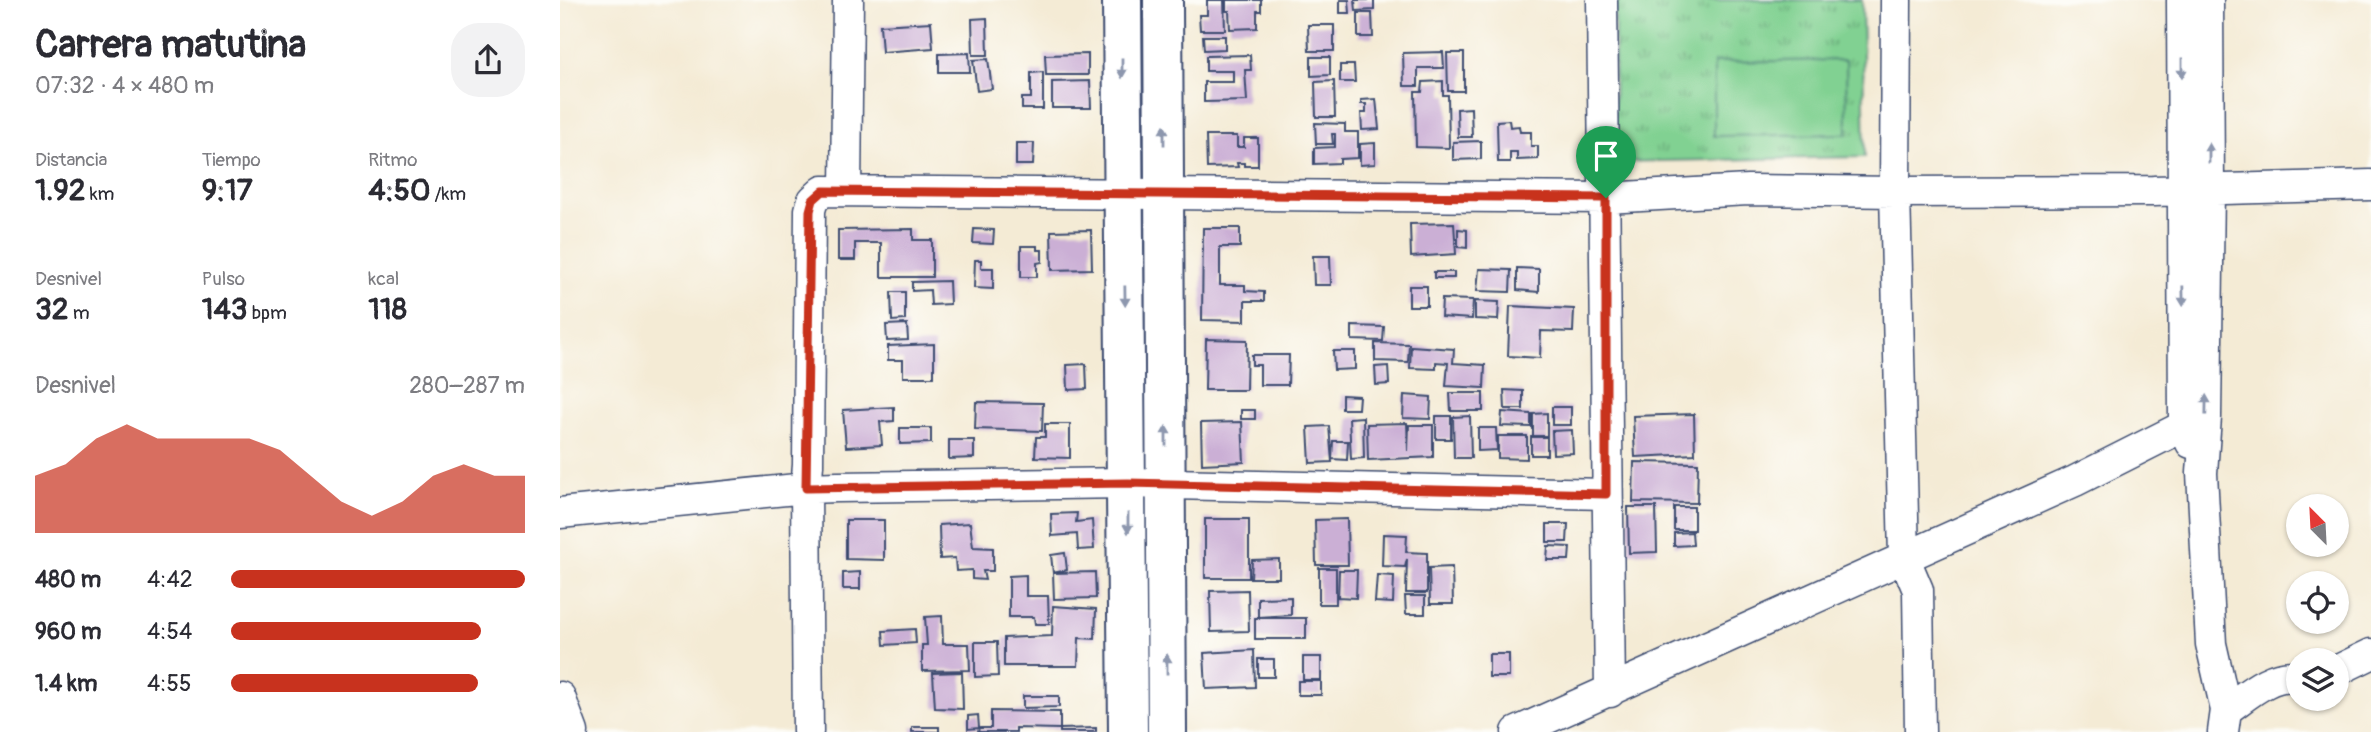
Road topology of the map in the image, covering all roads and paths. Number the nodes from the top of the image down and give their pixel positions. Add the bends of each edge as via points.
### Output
1 (848, 0) edge
2 (1122, 0) edge
3 (1163, 0) edge
4 (1602, 0) edge
5 (1896, 0) edge
6 (2182, 0) edge
7 (2208, 0) edge
8 (2371, 185) edge
9 (2196, 190) junction
10 (846, 191) junction
11 (1895, 192) junction
12 (1124, 195) junction
13 (1165, 195) junction
14 (1606, 198) junction
15 (2184, 426) junction
16 (2202, 473) junction
17 (1128, 483) junction
18 (1166, 485) junction
19 (806, 488) junction
20 (1606, 494) junction
21 (560, 513) edge
22 (1904, 558) junction
23 (2371, 654) edge
24 (2349, 665) edge
25 (2286, 678) edge
26 (1610, 692) junction
27 (560, 697) edge
28 (2224, 721) edge
29 (570, 731) edge
30 (808, 732) edge
31 (1129, 732) edge
32 (1167, 732) edge
33 (1517, 732) edge
34 (1920, 732) edge

1 - 10 street
2 -> 12 street
13 -> 3 street
4 - 14 street
5 - 11 street
6 -> 9 street
9 -> 7 street
8 - 9 street
9 - 11 street
9 -> 15 street
16 -> 9 street via 2206,417
10 - 12 street
10 - 19 street via 823,191 810,211
11 - 14 street via 1748,190
11 - 22 street
12 - 13 street
12 -> 17 street
13 - 14 street
18 -> 13 street
14 - 20 street
15 - 16 street
15 - 22 street
16 - 28 street via 2211,644
17 - 18 street
17 - 19 street
17 -> 31 street
18 - 20 street
32 -> 18 street
19 - 21 street
19 - 30 street
20 - 26 street
22 - 26 street
22 - 34 street via 1918,590
23 - 24 street
25 - 28 street via 2262,684
26 - 33 street
27 - 29 street

